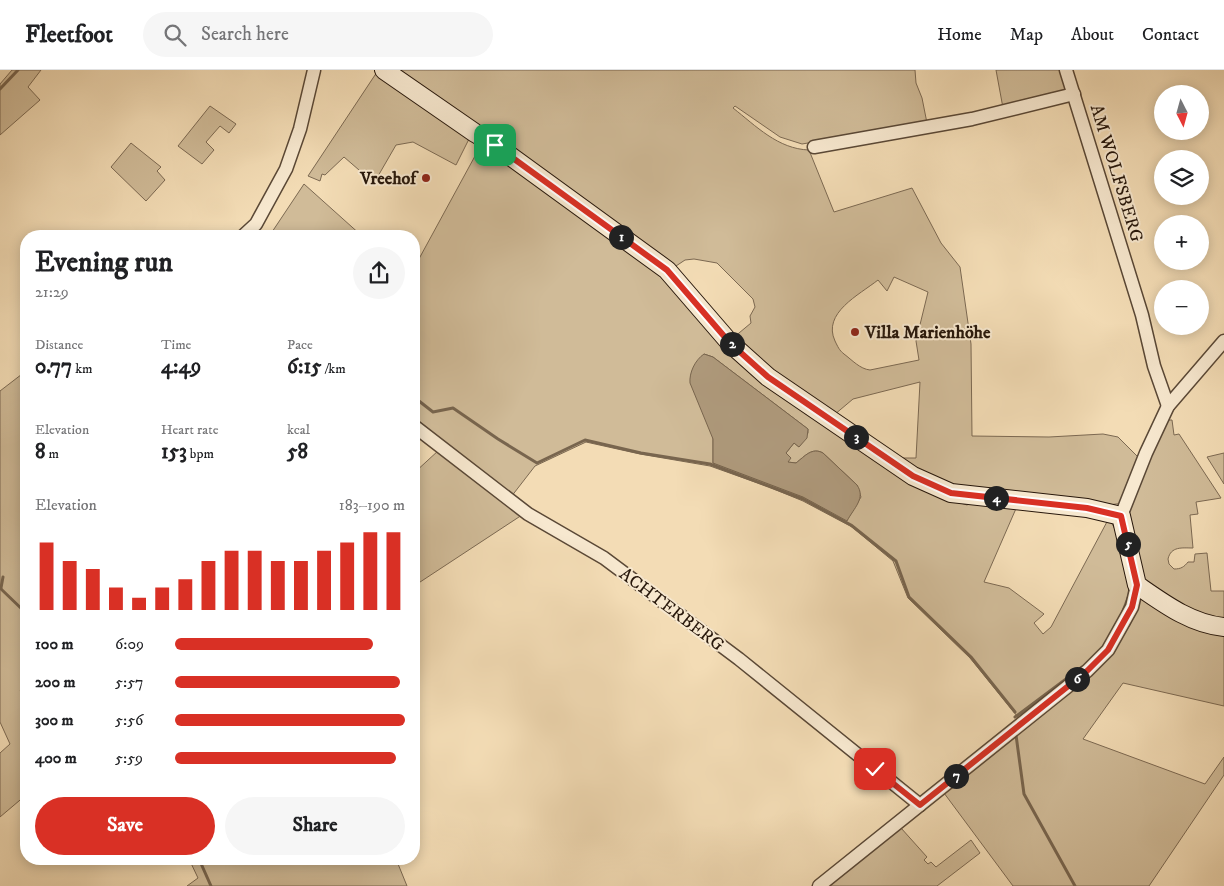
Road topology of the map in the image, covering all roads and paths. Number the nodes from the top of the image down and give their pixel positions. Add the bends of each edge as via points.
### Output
1 (314, 70) edge
2 (384, 70) edge
3 (1066, 70) edge
4 (1074, 94) junction
5 (814, 147) dead end
6 (250, 230) edge
7 (1224, 341) edge
8 (1168, 406) junction
9 (420, 431) edge
10 (1121, 516) junction
11 (1137, 585) junction
12 (1224, 627) edge
13 (920, 805) junction
14 (819, 886) edge

1 - 6 street via 286,170
2 - 10 street via 495,145 667,270 730,343 768,377 913,476 951,493 1087,508
3 - 4 street, AM WOLFSBERG
4 - 5 street, AM WOLFSBERG via 972,119
4 - 8 street, AM WOLFSBERG
7 - 8 street
8 - 10 street
9 - 13 street, ACHTERBERG via 528,514 604,558 739,659
10 - 11 street
11 - 12 street via 1173,610
11 - 13 street via 1132,607 1108,650 1087,671
13 - 14 street

